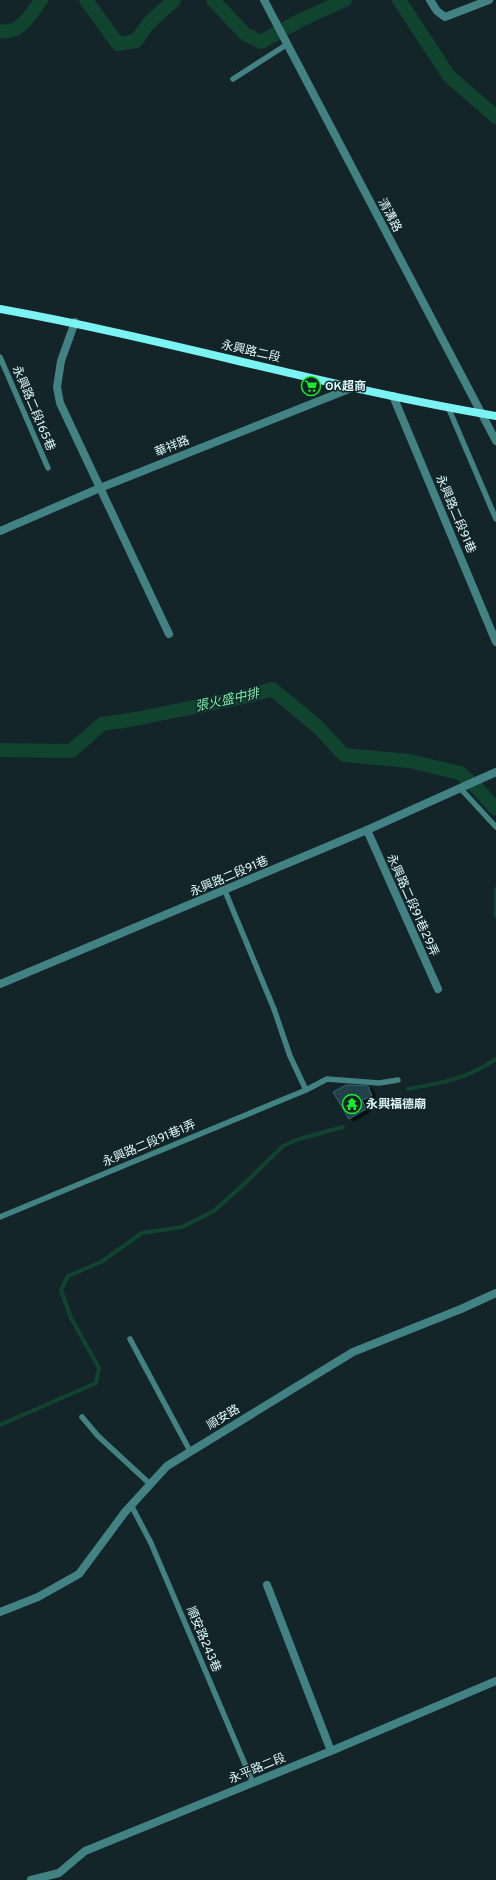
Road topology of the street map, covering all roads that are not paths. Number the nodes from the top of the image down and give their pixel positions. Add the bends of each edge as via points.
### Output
1 (264, 0) edge
2 (430, 0) edge
3 (489, 0) edge
4 (284, 41) junction
5 (234, 79) dead end
6 (0, 309) edge
7 (75, 322) junction
8 (0, 357) edge
9 (354, 387) junction
10 (393, 396) junction
11 (448, 407) junction
12 (482, 414) junction
13 (496, 416) edge
14 (496, 440) edge
15 (48, 468) dead end
16 (100, 488) junction
17 (496, 519) edge
18 (0, 531) edge
19 (169, 634) dead end
20 (496, 642) edge
21 (496, 772) edge
22 (463, 787) junction
23 (496, 827) edge
24 (367, 830) junction
25 (225, 891) junction
26 (0, 984) edge
27 (438, 989) dead end
28 (398, 1080) dead end
29 (306, 1090) junction
30 (0, 1218) edge
31 (496, 1293) edge
32 (130, 1339) dead end
33 (82, 1417) dead end
34 (190, 1451) junction
35 (150, 1484) junction
36 (131, 1505) junction
37 (267, 1585) dead end
38 (0, 1612) edge
39 (496, 1681) edge
40 (331, 1751) junction
41 (253, 1783) junction
42 (31, 1880) edge

1 - 4 street, 清溝路
2 - 3 street via 437,11 445,17
4 - 5 lane
4 - 12 street, 清溝路
6 - 7 street, 永興路二段
7 - 9 street, 永興路二段
7 - 16 street via 61,361 57,387 60,403
8 - 15 lane, 永興路二段165巷
9 - 10 street, 永興路二段
9 - 16 street, 華祥路
10 - 11 street, 永興路二段
10 - 20 street, 永興路二段91巷
11 - 12 street, 永興路二段
11 - 17 lane
12 - 13 street, 永興路二段
12 - 14 street, 清溝路
16 - 18 street, 華祥路
16 - 19 street
21 - 22 street, 永興路二段91巷
22 - 23 lane
22 - 24 street, 永興路二段91巷
24 - 25 street, 永興路二段91巷
24 - 27 street, 永興路二段91巷29弄
25 - 26 street, 永興路二段91巷
25 - 29 lane via 274,1009 290,1056
28 - 29 lane, 永興路二段91巷1弄 via 379,1083 327,1079
29 - 30 lane, 永興路二段91巷1弄
31 - 34 street, 順安路 via 353,1352
32 - 34 lane
33 - 35 lane via 98,1436
34 - 35 street, 順安路 via 167,1466
35 - 36 street, 順安路
36 - 38 street, 順安路 via 79,1574 38,1597
36 - 41 lane, 順安路243巷 via 151,1543
37 - 40 street
39 - 40 street, 永平路二段
40 - 41 street, 永平路二段
41 - 42 street, 永平路二段 via 85,1851 60,1873

